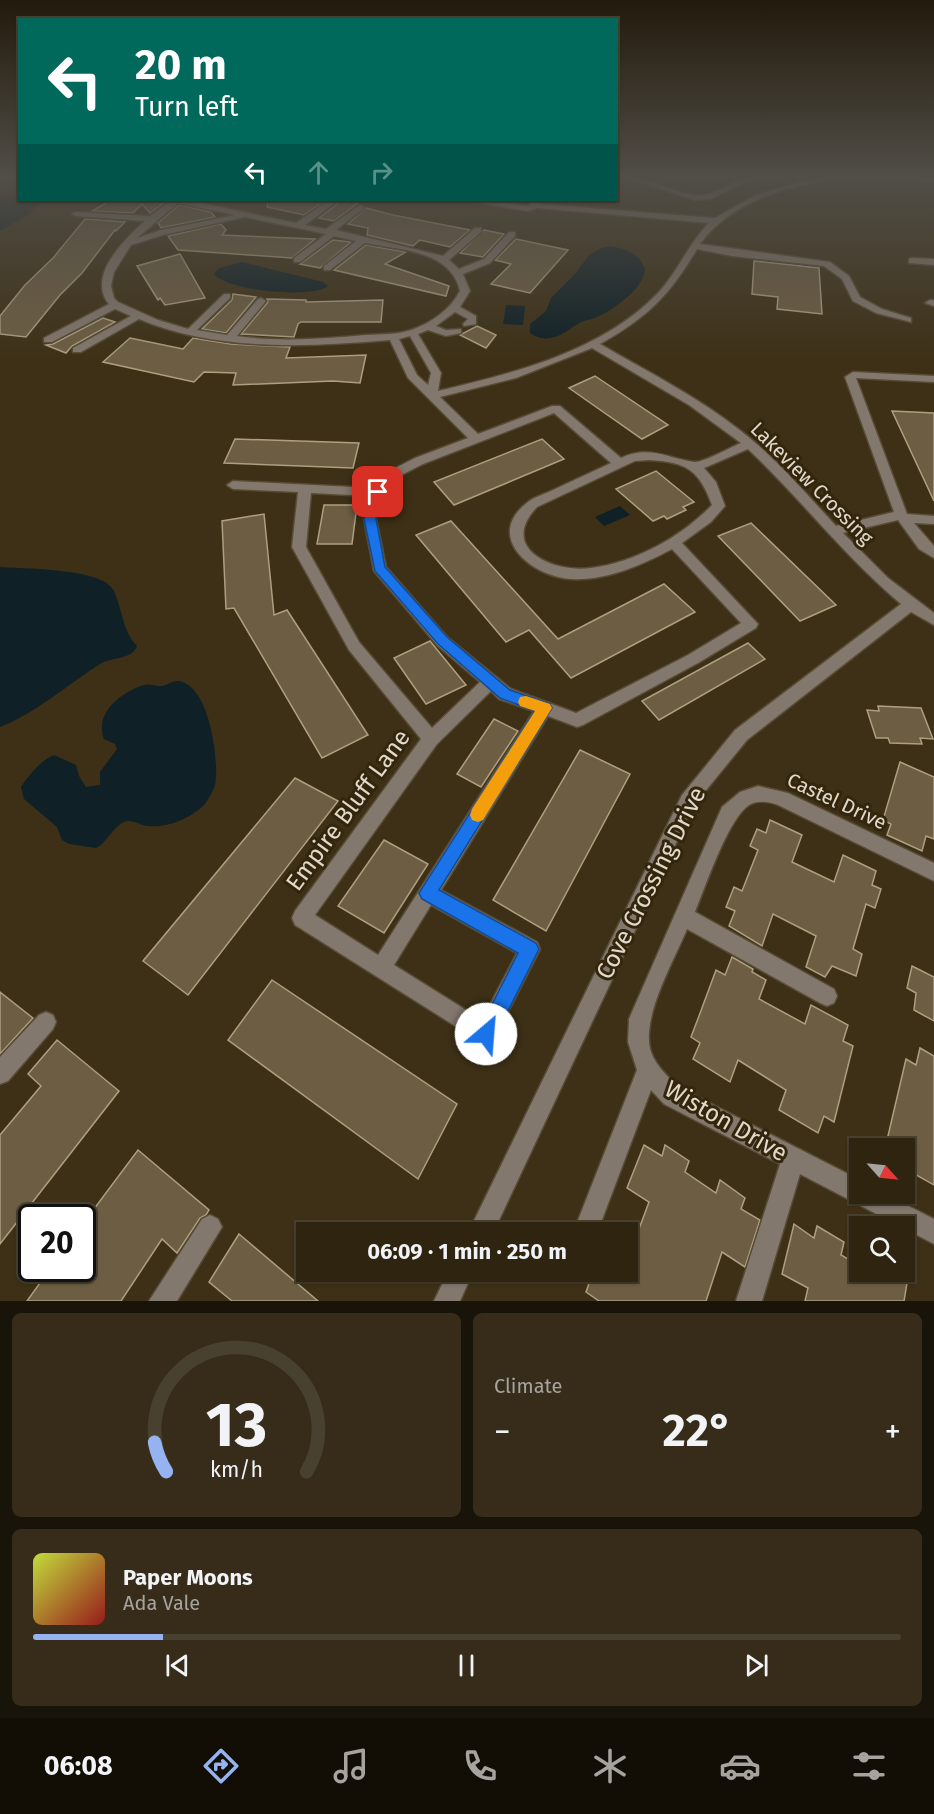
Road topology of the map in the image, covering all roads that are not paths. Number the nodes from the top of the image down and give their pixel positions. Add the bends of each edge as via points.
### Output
1 (132, 239) edge
2 (144, 239) edge
3 (323, 239) edge
4 (364, 239) joint
5 (468, 239) edge
6 (508, 239) edge
7 (701, 239) edge
8 (126, 245) junction
9 (695, 246) junction
10 (297, 260) dead end
11 (445, 260) junction
12 (912, 261) dead end
13 (934, 262) edge
14 (327, 268) dead end
15 (459, 272) junction
16 (226, 296) dead end
17 (261, 301) dead end
18 (115, 304) junction
19 (455, 309) junction
20 (138, 316) junction
21 (908, 320) dead end
22 (468, 324) dead end
23 (429, 326) junction
24 (457, 331) dead end
25 (190, 332) junction
26 (413, 333) junction
27 (393, 336) junction
28 (230, 338) junction
29 (48, 340) dead end
30 (594, 345) junction
31 (77, 351) dead end
32 (934, 379) edge
33 (431, 396) junction
34 (476, 439) junction
35 (748, 444) junction
36 (620, 464) junction
37 (696, 467) junction
38 (233, 485) dead end
39 (305, 488) junction
40 (378, 492) junction
41 (902, 517) junction
42 (934, 520) edge
43 (834, 531) junction
44 (673, 542) junction
45 (934, 553) edge
46 (911, 604) junction
47 (934, 620) edge
48 (491, 682) junction
49 (545, 708) junction
50 (430, 739) junction
51 (934, 872) edge
52 (428, 893) junction
53 (682, 916) junction
54 (381, 968) junction
55 (827, 996) dead end
56 (46, 1022) dead end
57 (648, 1070) junction
58 (0, 1073) edge
59 (793, 1159) junction
60 (849, 1188) edge
61 (879, 1204) edge
62 (485, 1222) edge
63 (589, 1222) edge
64 (210, 1227) dead end
65 (934, 1232) edge
66 (456, 1282) edge
67 (162, 1301) edge
68 (447, 1301) edge
69 (749, 1301) edge

1 - 8 street
2 - 8 street
3 - 10 street
4 - 11 street
4 - 14 street
5 - 11 street
6 - 15 street via 487,261
7 - 9 street
8 - 18 street via 107,274 107,292
9 - 21 street via 827,264 846,278 856,299
9 - 30 street via 656,301
11 - 15 street
12 - 13 street
15 - 19 street via 465,291
16 - 25 street
17 - 28 street
18 - 20 street
18 - 29 street
19 - 22 street via 473,318
19 - 23 street
20 - 25 street
20 - 31 street
23 - 24 street via 443,333
23 - 26 street
25 - 28 street
26 - 27 street
26 - 33 street via 436,373
27 - 28 street via 298,342
27 - 33 street via 412,376
30 - 33 street via 496,381
30 - 35 street, Lakeview Crossing via 666,387
32 - 41 street via 850,377
33 - 34 street
34 - 36 street via 556,408
34 - 40 street via 380,481
35 - 37 street
35 - 43 street, Lakeview Crossing
36 - 37 street via 646,455
36 - 44 street via 527,508 514,531 518,543 531,558 568,574 594,574 622,566
37 - 44 street via 710,482 719,506
38 - 39 street
39 - 40 street
39 - 50 street via 299,547 354,646
40 - 48 street via 370,519 379,568 442,641
41 - 42 street
41 - 43 street
41 - 45 street
43 - 46 street, Lakeview Crossing via 881,581
44 - 49 street via 751,624 577,720
46 - 47 street, Lakeview Crossing
46 - 62 street, Cove Crossing Drive via 741,735 688,800
48 - 49 street via 505,694
48 - 50 street, Empire Bluff Lane
49 - 52 street
50 - 54 street, Empire Bluff Lane via 302,918
51 - 53 street, Castel Drive via 782,798 748,795 728,813
52 - 54 street
52 - 54 street, Empire Bluff Lane via 530,949 486,1034
53 - 55 street
53 - 57 street, Wiston Drive via 639,1019 636,1036
56 - 58 street
57 - 59 street, Wiston Drive via 672,1096
57 - 63 street
59 - 60 street, Wiston Drive
59 - 69 street
61 - 65 street, Wiston Drive
64 - 67 street
66 - 68 street

